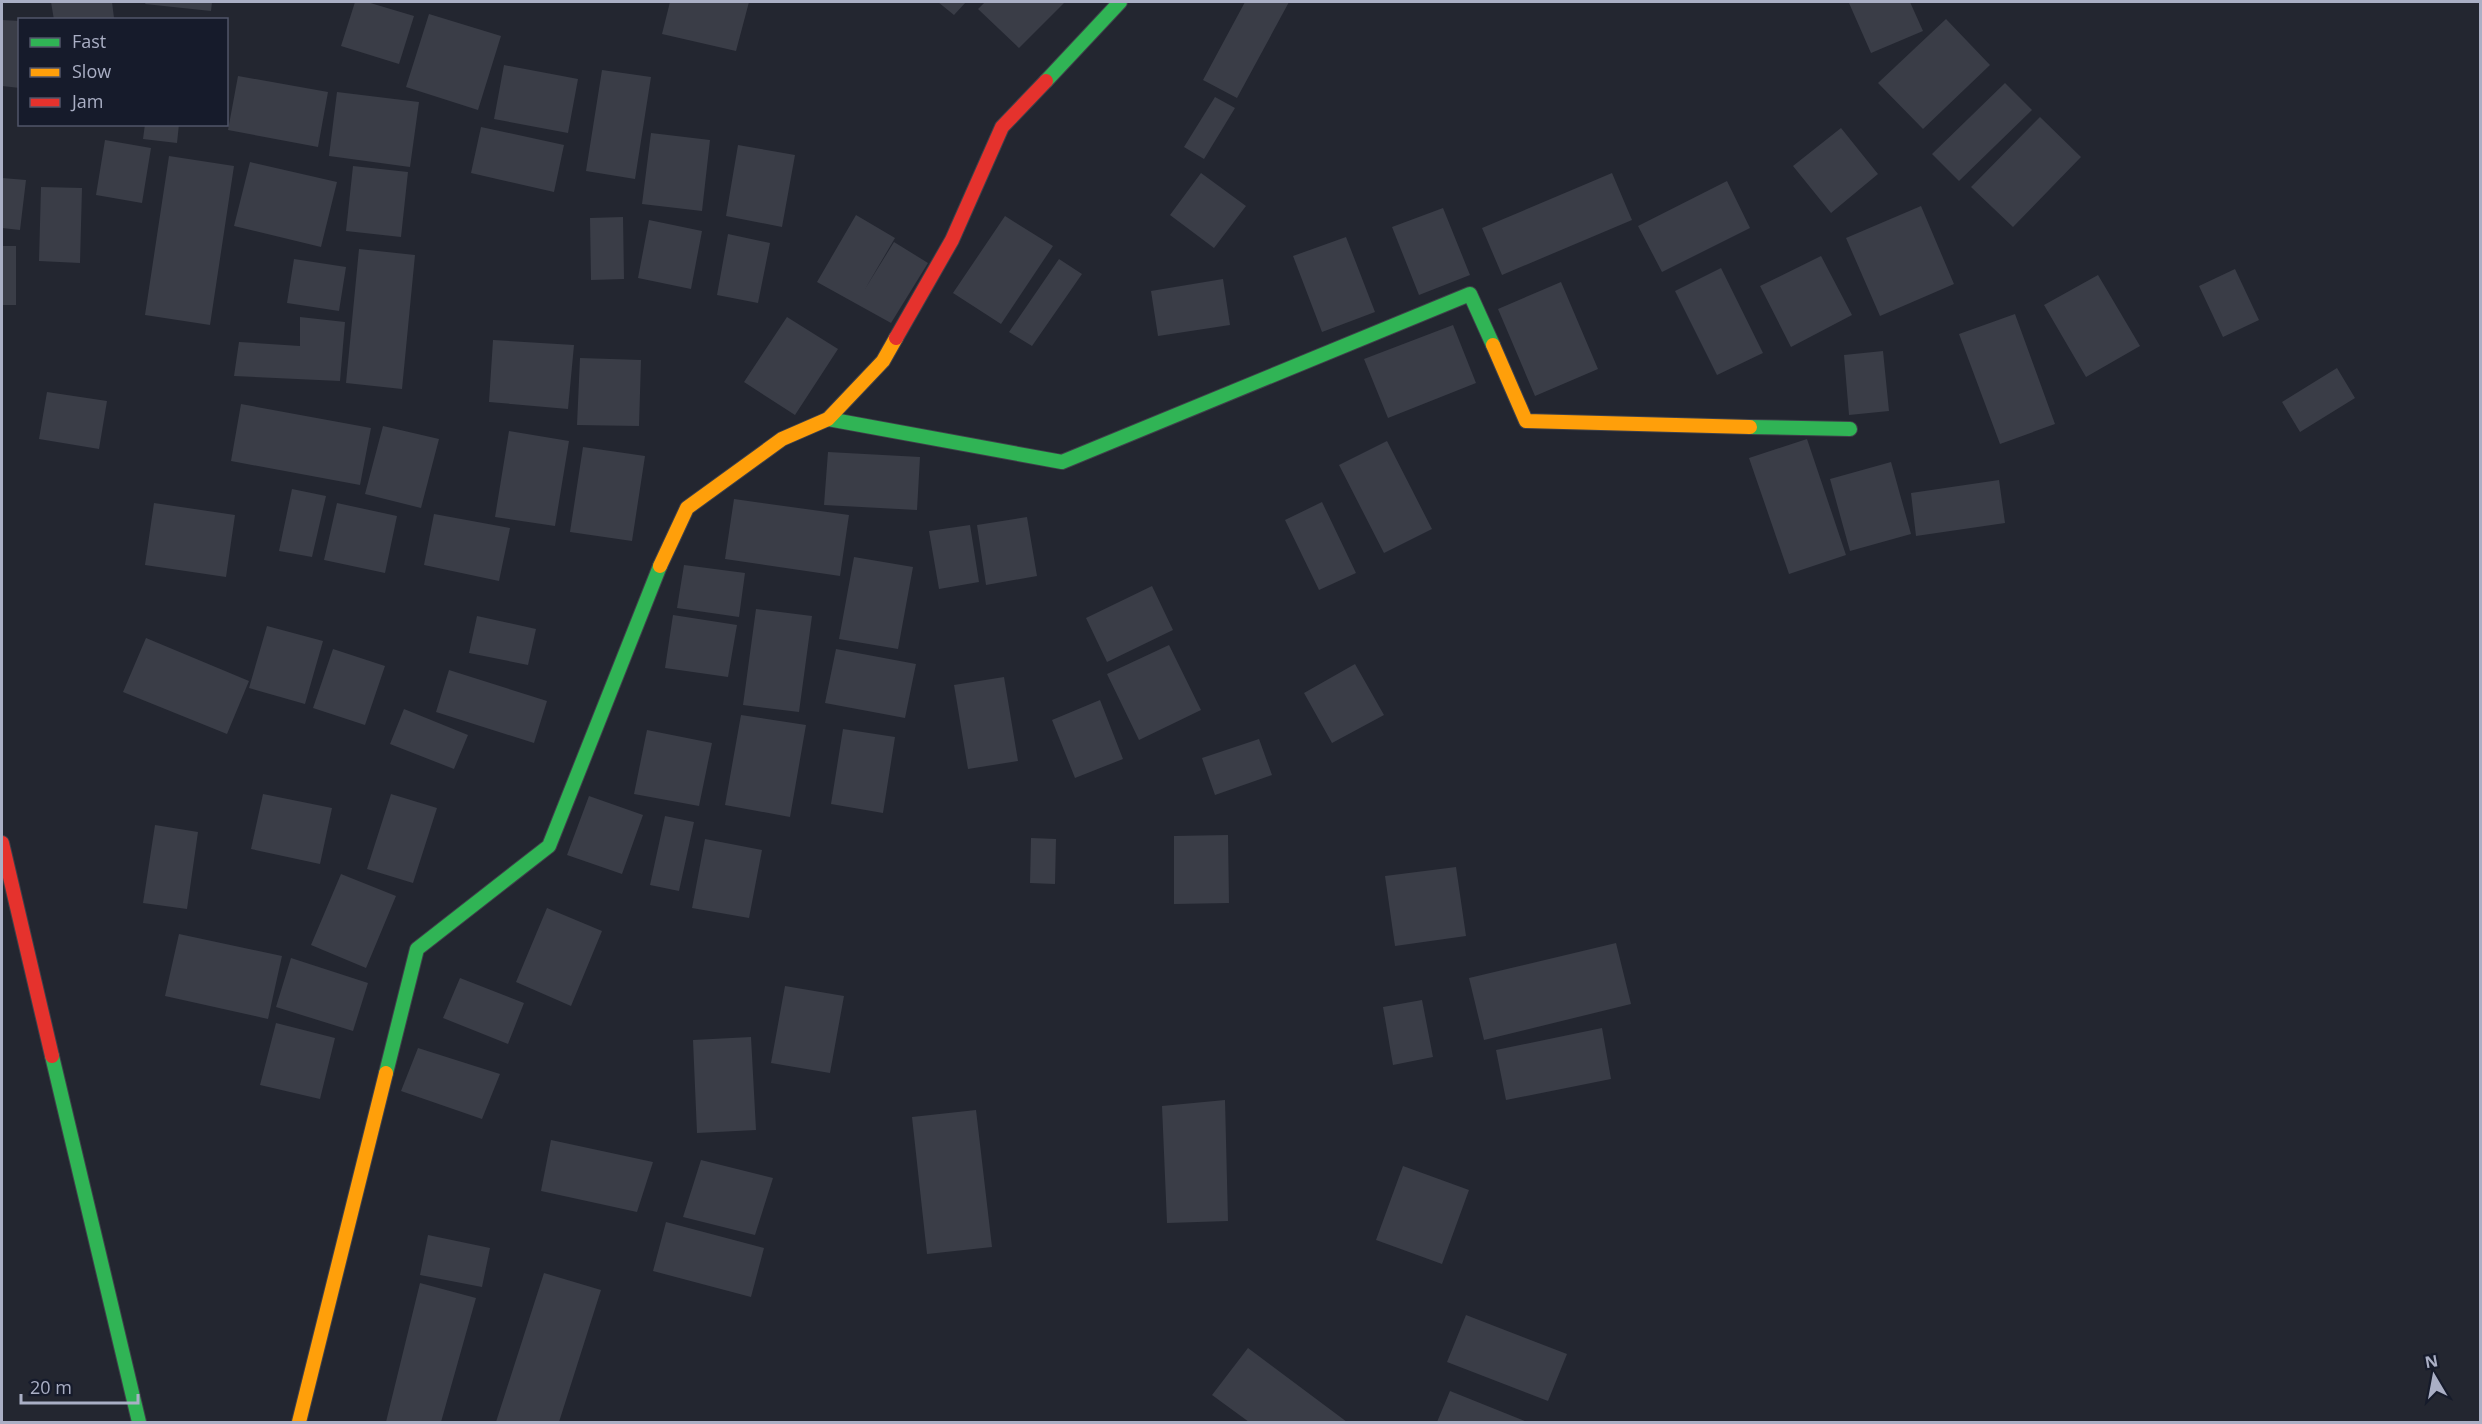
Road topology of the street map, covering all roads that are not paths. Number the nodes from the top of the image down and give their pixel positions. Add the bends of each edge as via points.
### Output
1 (1120, 2) edge
2 (828, 419) junction
3 (1850, 429) dead end
4 (2, 843) edge
5 (140, 1422) edge
6 (299, 1422) edge

1 - 2 street via 1002,127 952,240 883,361
2 - 3 street via 1062,462 1470,294 1526,421
2 - 6 street via 782,438 687,508 650,588 549,846 417,949
4 - 5 street

